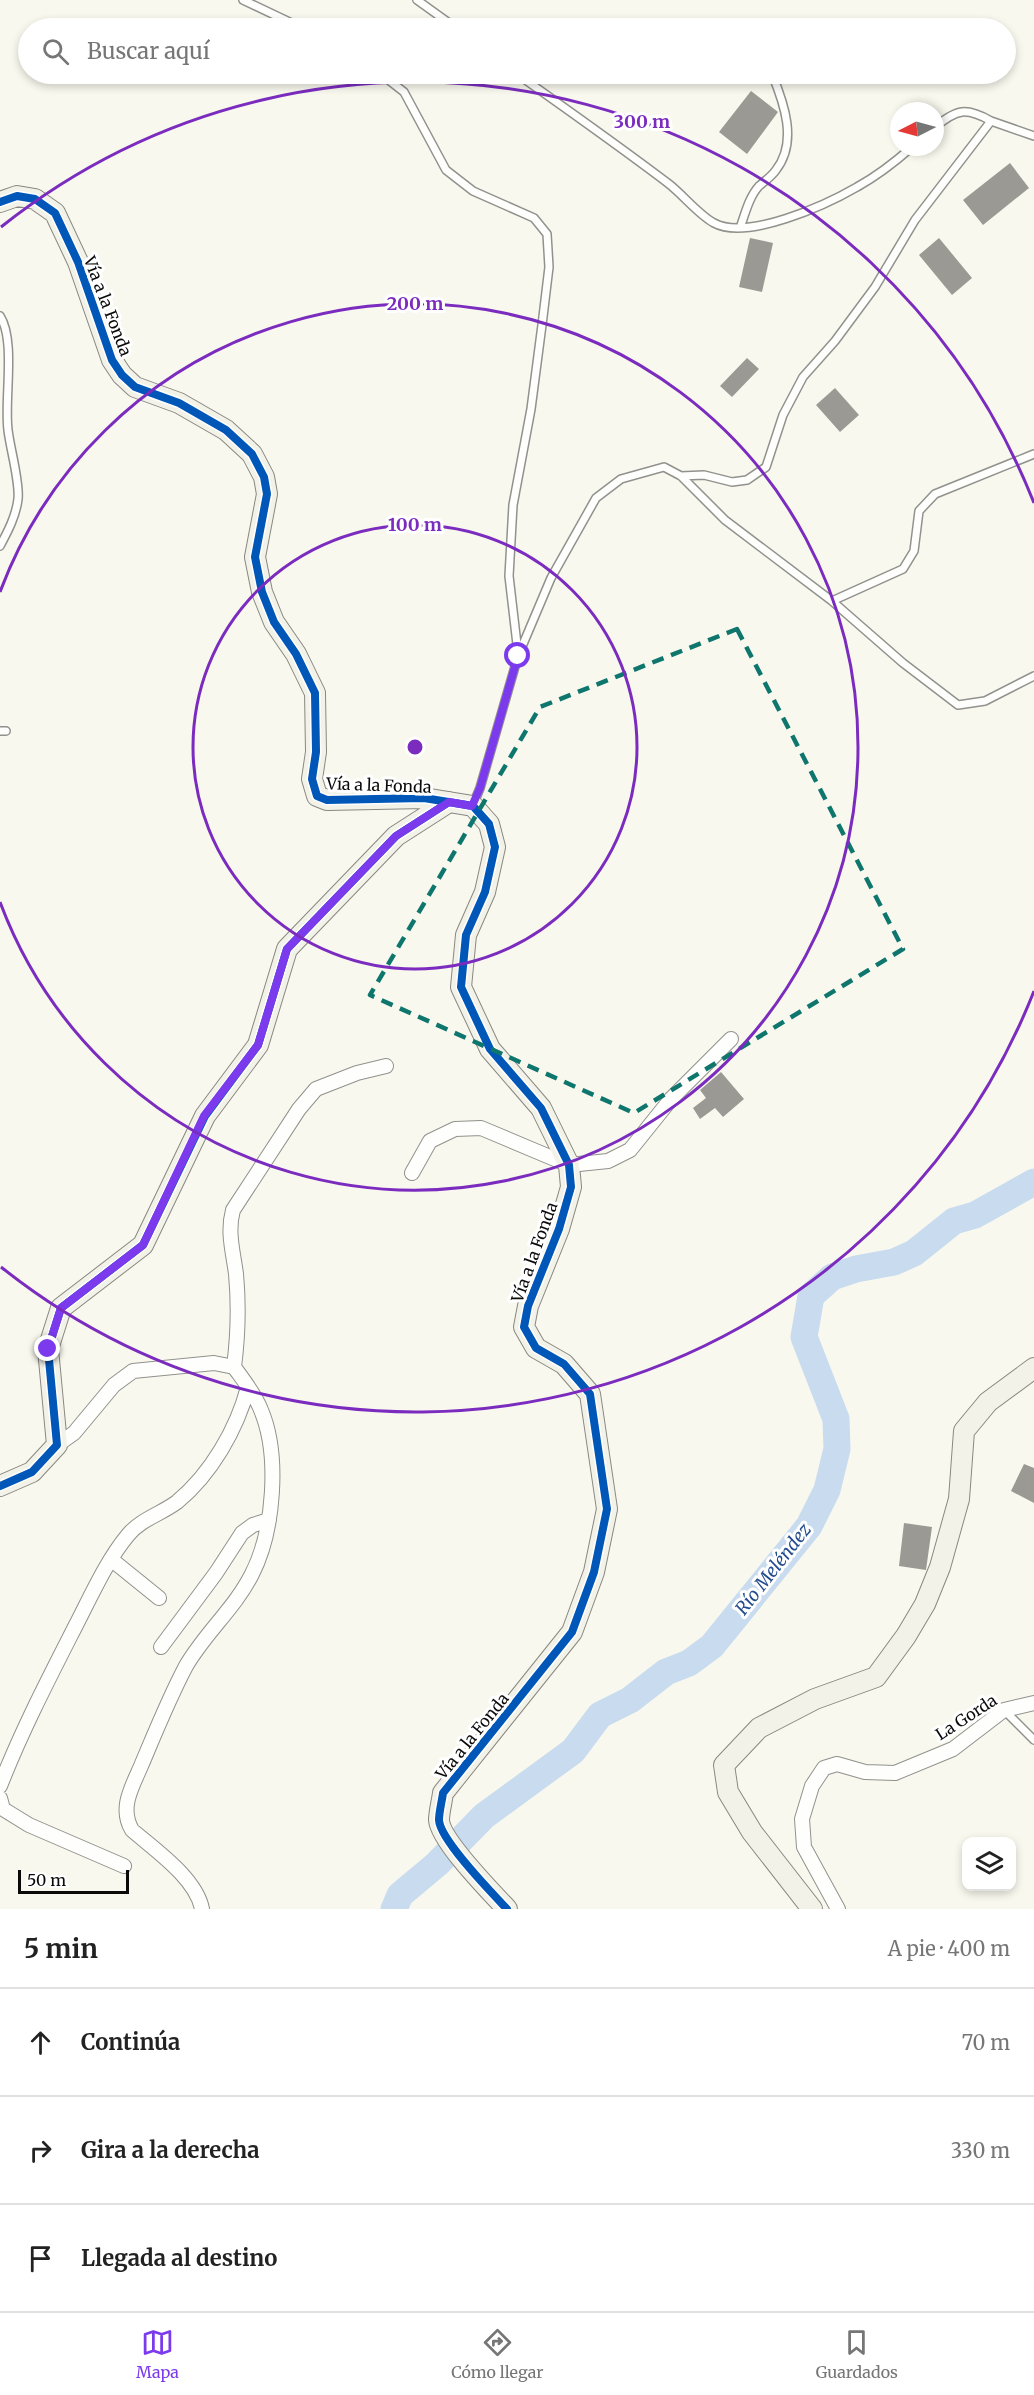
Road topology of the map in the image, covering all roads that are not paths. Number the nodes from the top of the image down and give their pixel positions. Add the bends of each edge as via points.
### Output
1 (243, 0) edge
2 (417, 0) edge
3 (281, 18) edge
4 (442, 18) edge
5 (394, 84) edge
6 (531, 84) edge
7 (776, 84) edge
8 (944, 120) edge
9 (991, 121) junction
10 (1034, 136) edge
11 (902, 156) edge
12 (0, 202) edge
13 (740, 228) junction
14 (0, 316) edge
15 (1034, 454) edge
16 (681, 476) junction
17 (0, 546) edge
18 (832, 601) junction
19 (518, 656) junction
20 (1034, 676) edge
21 (449, 802) junction
22 (472, 806) junction
23 (731, 1039) dead end
24 (386, 1066) dead end
25 (569, 1165) junction
26 (412, 1173) dead end
27 (234, 1367) junction
28 (1034, 1368) edge
29 (248, 1388) junction
30 (57, 1445) junction
31 (0, 1486) edge
32 (269, 1520) junction
33 (112, 1560) junction
34 (159, 1598) dead end
35 (161, 1647) dead end
36 (1034, 1703) edge
37 (1004, 1710) junction
38 (1034, 1740) edge
39 (0, 1786) edge
40 (0, 1798) edge
41 (124, 1866) dead end
42 (202, 1909) edge
43 (507, 1909) edge
44 (812, 1909) edge
45 (837, 1909) edge

1 - 3 lane
2 - 4 lane
5 - 19 lane via 404,92 446,170 473,192 534,218 547,234 549,267 541,335 513,505 509,576
6 - 13 lane via 670,185 714,223
7 - 13 lane via 784,102 786,151 746,208
8 - 9 lane via 969,111
9 - 10 lane
9 - 16 lane via 915,220 869,296 803,377 783,415 766,467 747,480 732,482 704,475
11 - 13 lane via 857,188 801,212
12 - 21 street, Vía a la Fonda via 17,196 35,199 56,213 78,262 112,360 122,375 135,387 179,403 226,430 252,454 264,477 267,494 255,557 262,592 274,622 296,654 315,693 316,752 312,779 317,796 327,800 424,798
14 - 17 lane via 8,353 8,427 18,497
15 - 18 lane via 935,494 919,511 914,551 903,569
16 - 18 lane via 725,520
16 - 19 lane via 664,467 621,479 596,498 550,578
18 - 20 lane via 957,705 985,701
19 - 22 lane
21 - 22 street, Vía a la Fonda
21 - 30 street via 396,836 287,949 258,1045 204,1116 143,1245 61,1308 48,1349
22 - 25 street, Vía a la Fonda via 489,824 495,847 486,892 466,935 461,987 490,1049 541,1108
23 - 25 street via 630,1149 608,1161
24 - 27 street via 316,1089 233,1210 229,1232 239,1328
25 - 26 street via 481,1128 455,1129 430,1141
25 - 43 street, Vía a la Fonda via 571,1187 524,1327 536,1348 564,1364 590,1394 606,1509 594,1572 572,1632 443,1793 439,1821 443,1833 470,1868
27 - 29 street
27 - 30 street via 214,1363 133,1371 114,1385 74,1434
28 - 44 street via 988,1402 964,1431 959,1499 940,1567 925,1604 876,1677 815,1699 759,1728 724,1765 728,1792 752,1832
29 - 32 street via 261,1410 269,1440
29 - 33 street via 243,1408 223,1446 199,1479 162,1512 139,1523
30 - 31 street via 32,1472
32 - 35 street via 242,1533
32 - 42 street via 265,1545 252,1574 187,1666 125,1810 132,1830 187,1880
33 - 34 street
33 - 39 street via 30,1715
36 - 37 street, La Gorda
37 - 38 lane
37 - 45 street, La Gorda via 953,1749 895,1773 865,1772 837,1764 824,1768 812,1786 802,1819 804,1847
40 - 41 street via 3,1809 29,1825

